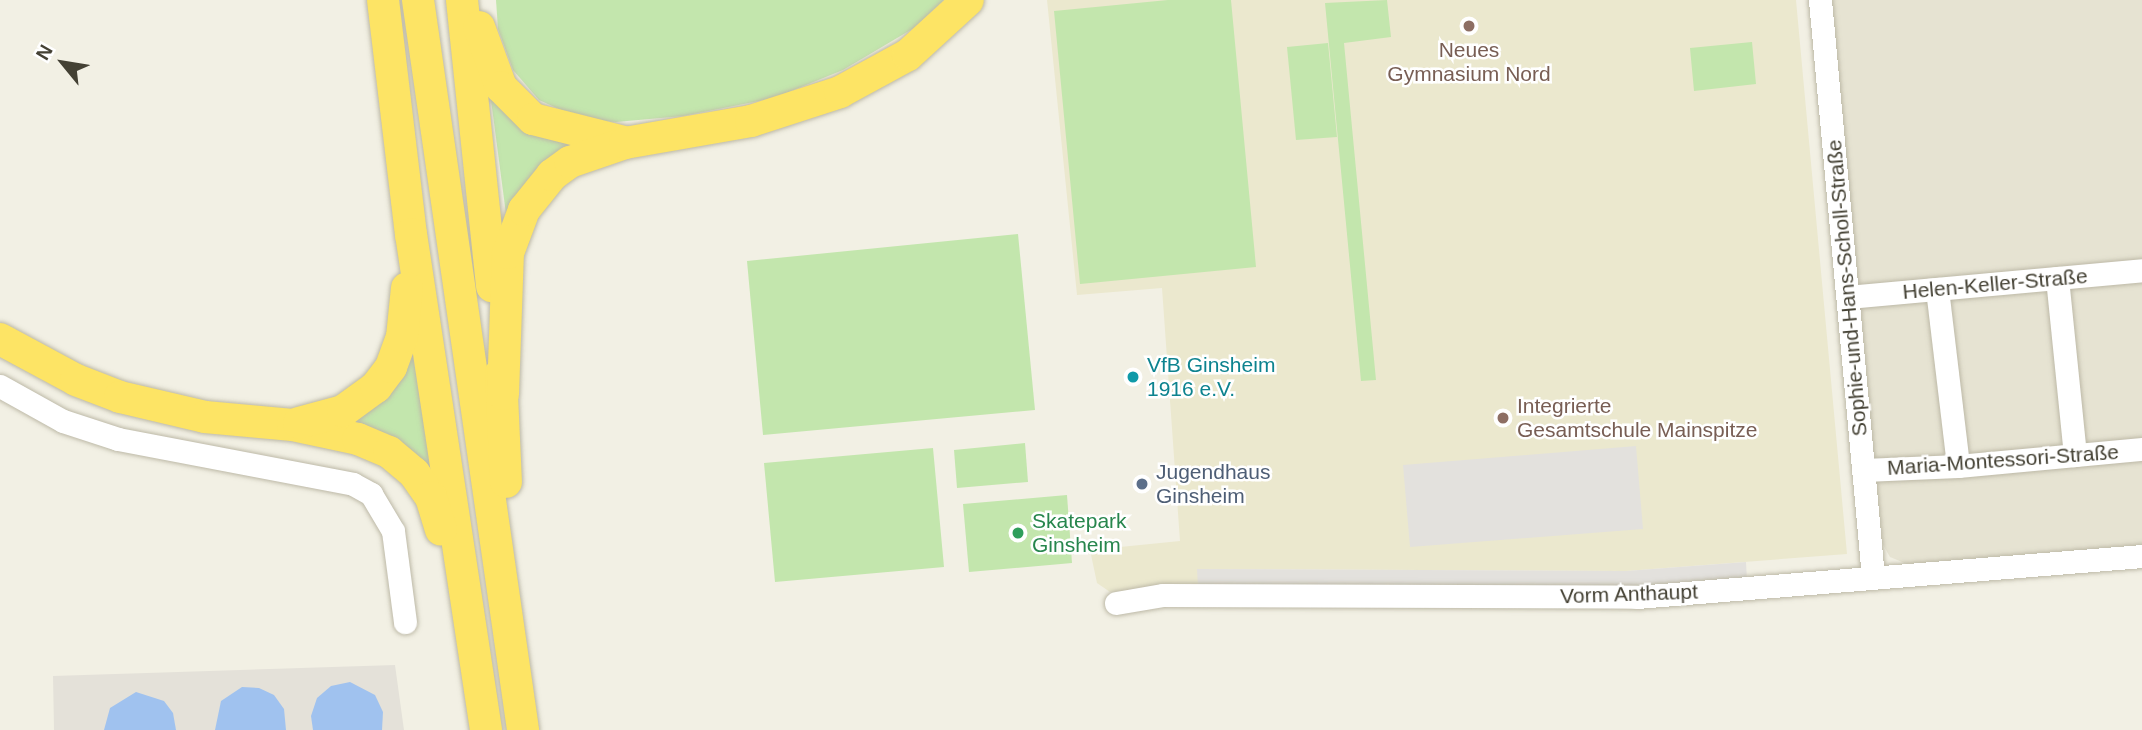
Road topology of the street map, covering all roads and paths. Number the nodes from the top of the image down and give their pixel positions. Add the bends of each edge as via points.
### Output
1 (383, 0) edge
2 (418, 0) edge
3 (462, 0) edge
4 (472, 0) edge
5 (968, 0) edge
6 (1820, 0) edge
7 (625, 143) junction
8 (411, 234) junction
9 (2142, 271) edge
10 (2057, 278) junction
11 (1937, 289) junction
12 (1848, 297) junction
13 (0, 339) edge
14 (0, 386) edge
15 (503, 394) junction
16 (293, 425) junction
17 (2142, 449) edge
18 (2075, 455) junction
19 (1958, 467) junction
20 (1864, 470) junction
21 (2142, 556) edge
22 (503, 567) junction
23 (1873, 577) junction
24 (1116, 603) dead end
25 (405, 622) dead end
26 (469, 628) junction
27 (486, 730) edge
28 (523, 730) edge

1 - 8 highway
2 - 22 highway
3 - 15 highway
4 - 7 highway via 487,59 501,87 522,110 548,126
5 - 7 highway via 908,55 839,92 751,121
6 - 12 street, Sophie-und-Hans-Scholl-Straße
7 - 15 highway via 570,162 552,175 524,210 508,253
8 - 16 highway via 402,337 391,368 360,402
8 - 26 highway
9 - 10 street, Helen-Keller-Straße
10 - 11 street, Helen-Keller-Straße
10 - 18 street
11 - 12 street, Helen-Keller-Straße
11 - 19 street
12 - 20 street, Sophie-und-Hans-Scholl-Straße
13 - 16 highway via 65,375 120,397 205,417
14 - 25 street via 63,421 118,439 353,484 372,494 393,531
15 - 22 highway
16 - 26 highway via 358,439 389,453 415,473 430,497
17 - 18 street, Maria-Montessori-Straße
18 - 19 street, Maria-Montessori-Straße
19 - 20 street, Maria-Montessori-Straße
20 - 23 street, Sophie-und-Hans-Scholl-Straße
21 - 23 street, Vorm Anthaupt
22 - 28 highway
23 - 24 street, Vorm Anthaupt via 1637,597 1163,595
26 - 27 highway

